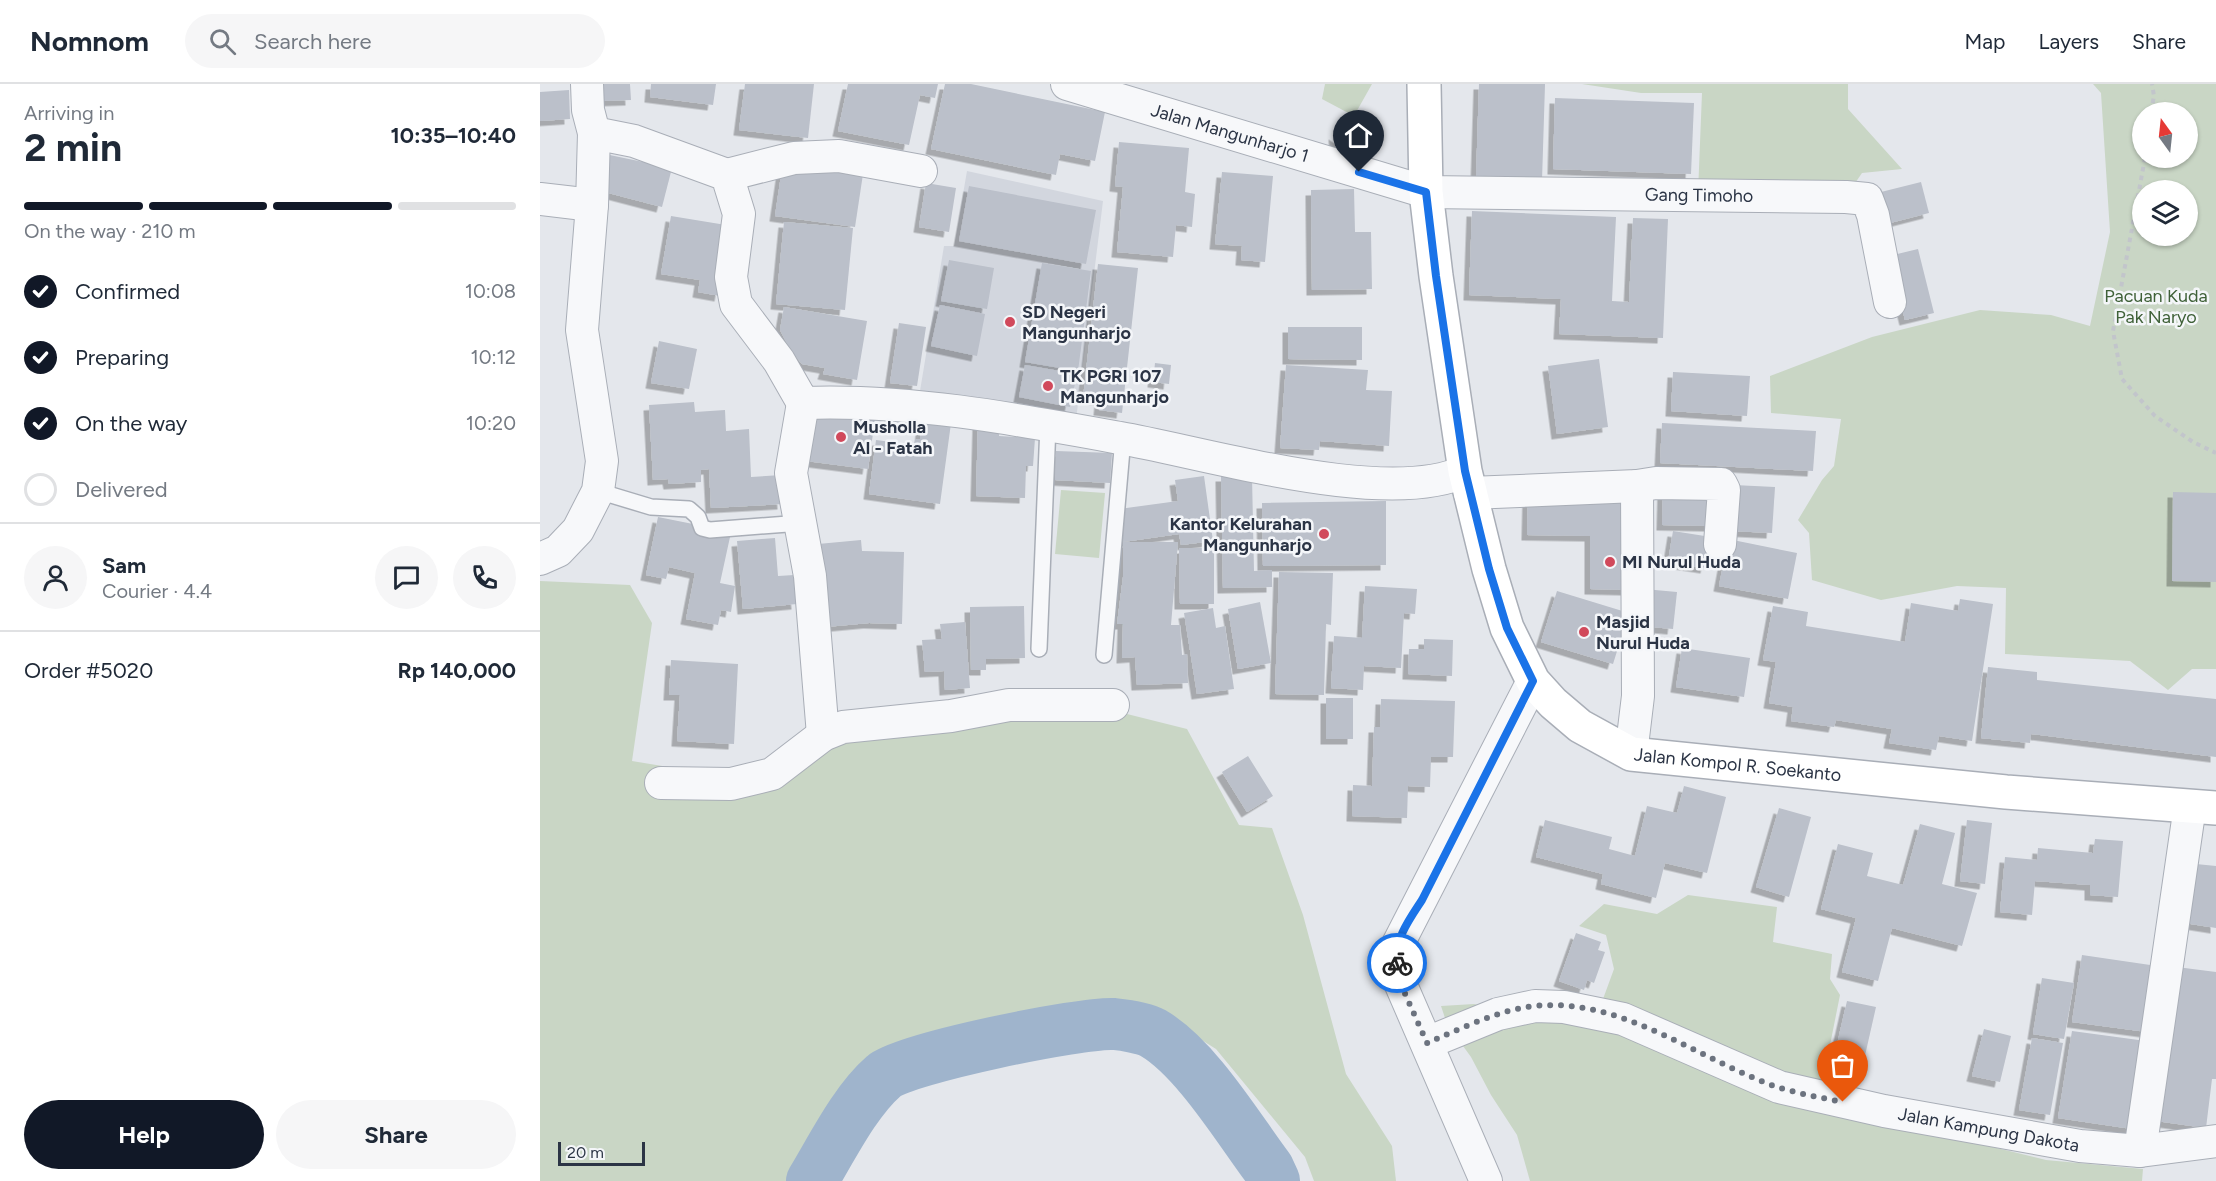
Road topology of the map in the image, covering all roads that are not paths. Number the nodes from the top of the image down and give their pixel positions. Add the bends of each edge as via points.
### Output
1 (587, 84) edge
2 (1067, 84) edge
3 (1424, 84) edge
4 (1107, 90) edge
5 (594, 133) junction
6 (921, 171) dead end
7 (727, 175) junction
8 (1426, 192) junction
9 (540, 199) edge
10 (592, 206) junction
11 (1890, 302) dead end
12 (803, 403) junction
13 (1048, 425) junction
14 (1123, 438) junction
15 (1468, 482) junction
16 (1637, 486) junction
17 (598, 491) junction
18 (801, 523) junction
19 (1720, 544) dead end
20 (540, 559) edge
21 (1039, 649) dead end
22 (1104, 655) dead end
23 (1533, 681) junction
24 (1113, 705) dead end
25 (823, 735) junction
26 (1631, 754) junction
27 (662, 783) dead end
28 (2203, 807) edge
29 (1427, 1043) junction
30 (2216, 1141) edge
31 (2140, 1151) junction
32 (1486, 1181) edge

1 - 5 street
2 - 4 street, Jalan Mangunharjo 1
3 - 8 main road, Jalan Kompol R. Soekanto
4 - 8 street, Jalan Mangunharjo 1
5 - 7 street via 634,141
5 - 10 street
6 - 7 street via 839,156 794,158
7 - 12 street via 739,214 730,277 736,304 779,361
8 - 11 street, Gang Timoho via 1867,199
8 - 15 main road, Jalan Kompol R. Soekanto
9 - 10 street
10 - 17 street via 582,330 602,461
12 - 13 street via 940,409
12 - 18 street via 790,473
13 - 14 street
13 - 21 lane
14 - 15 street via 1303,475 1399,484 1455,476
14 - 22 lane
15 - 16 street
15 - 23 main road, Jalan Kompol R. Soekanto via 1507,628
16 - 19 street via 1721,484 1724,490
16 - 26 street via 1638,696
17 - 18 lane via 651,507 689,509 702,528 710,530
17 - 20 street via 578,530 558,551
18 - 25 street via 810,576
23 - 26 main road, Jalan Kompol R. Soekanto via 1580,726
23 - 29 street via 1396,948 1398,978
24 - 25 street via 1009,705 951,716 843,727
25 - 27 street via 772,774 731,784
26 - 28 main road, Jalan Kompol R. Soekanto via 2006,792
28 - 31 street
29 - 31 street, Jalan Kampung Dakota via 1507,1012 1535,1006 1583,1009 1623,1019 1802,1094 2080,1146
29 - 32 street
30 - 31 street, Jalan Kampung Dakota

